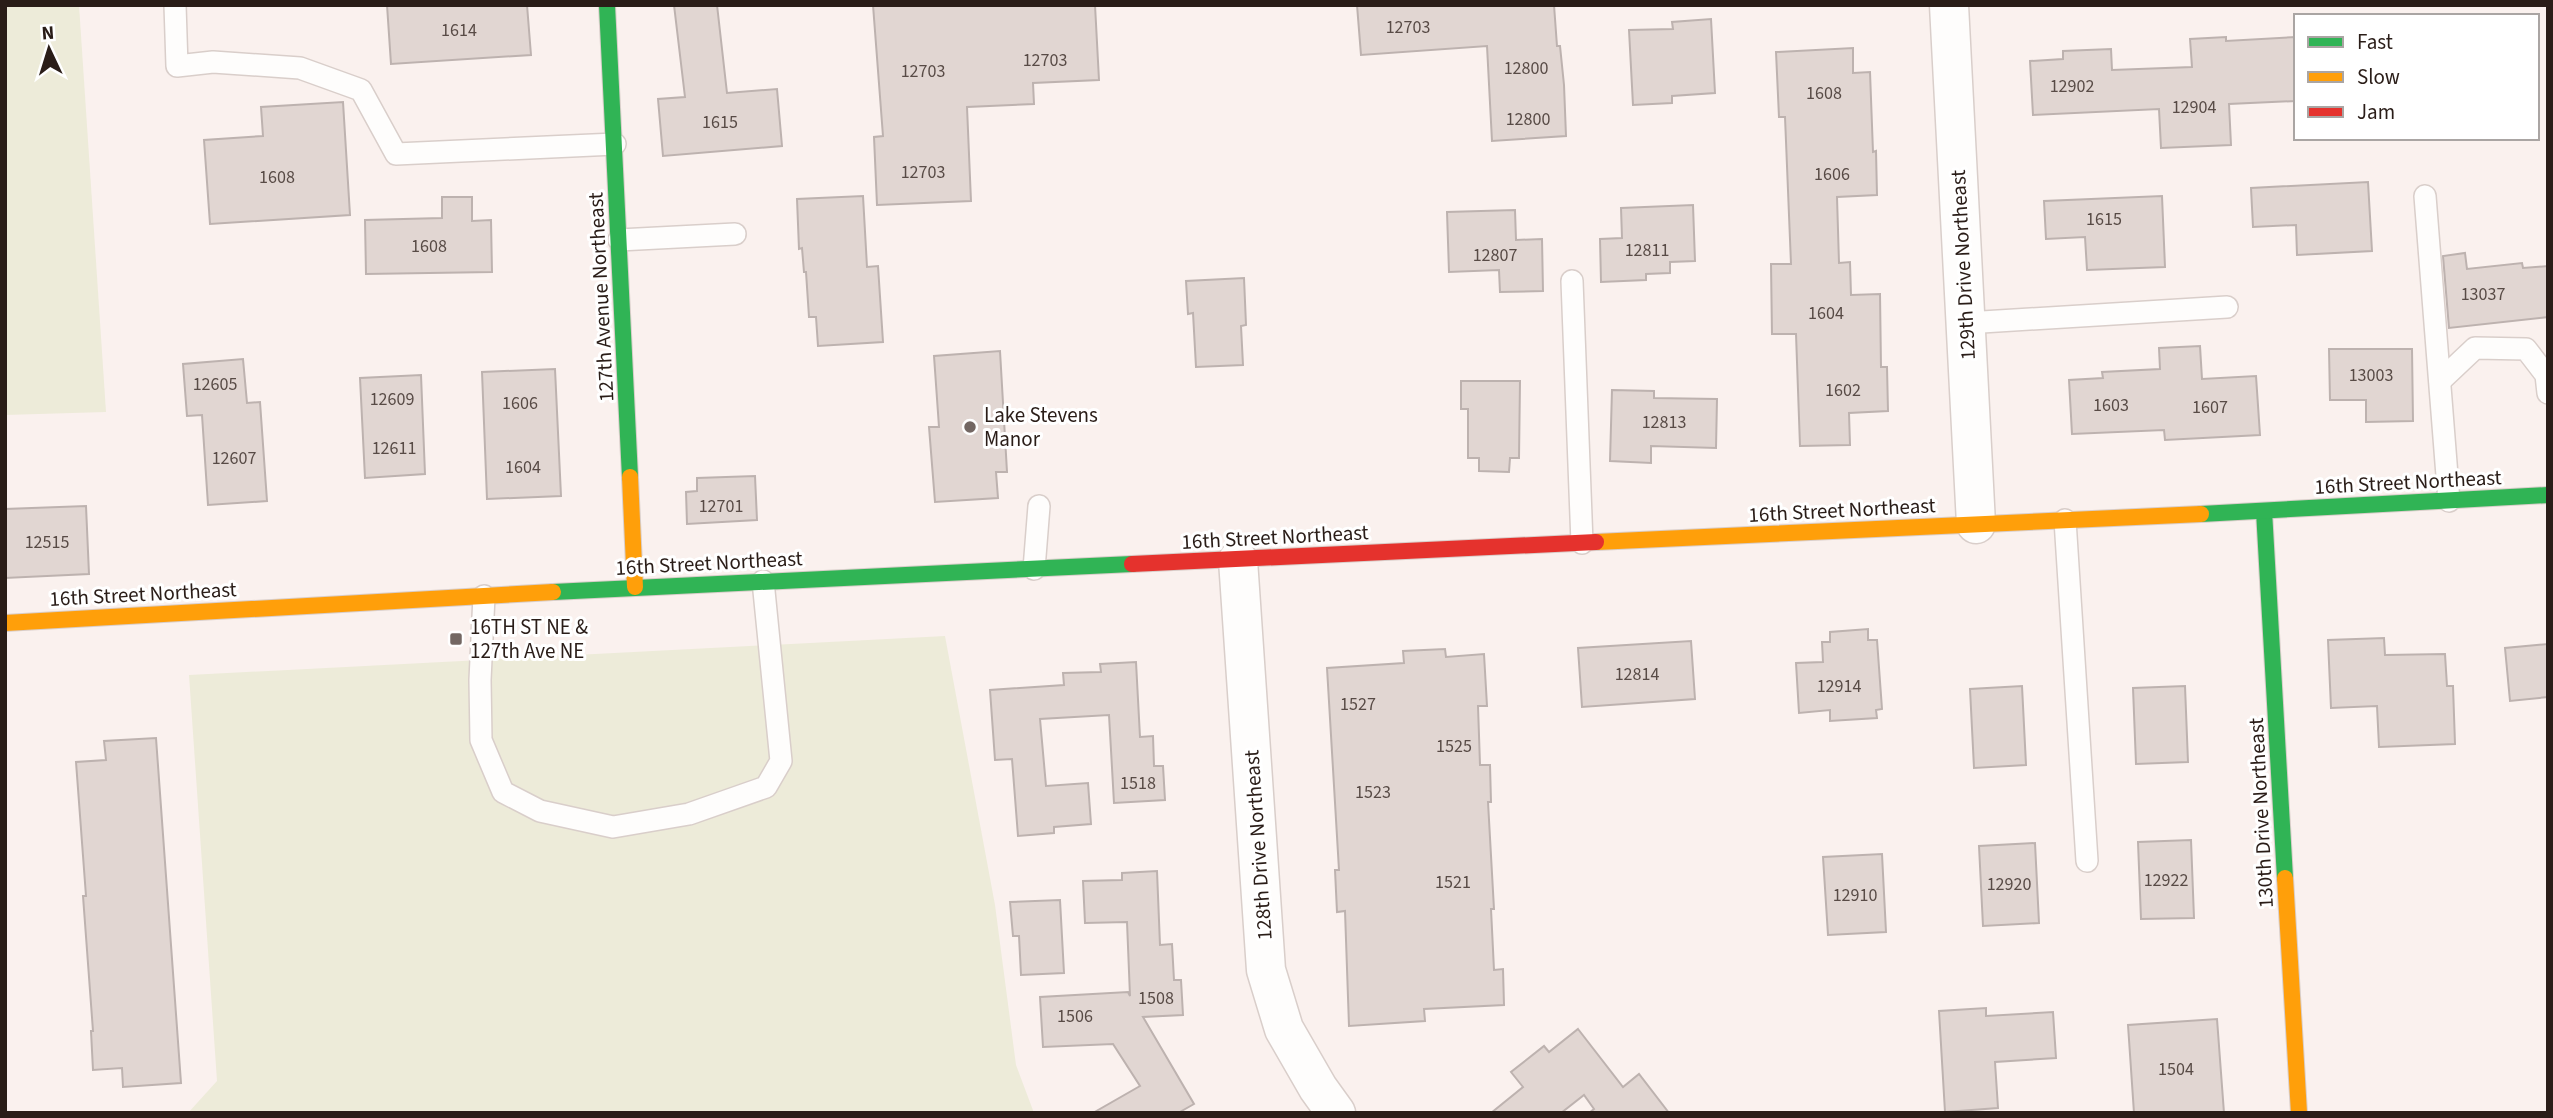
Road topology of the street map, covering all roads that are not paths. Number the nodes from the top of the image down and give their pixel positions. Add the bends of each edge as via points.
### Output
1 (175, 5) edge
2 (607, 5) edge
3 (1949, 5) edge
4 (615, 144) junction
5 (2425, 196) dead end
6 (735, 234) dead end
7 (619, 240) junction
8 (1572, 281) dead end
9 (2227, 307) dead end
10 (1966, 323) junction
11 (2440, 381) junction
12 (2548, 393) edge
13 (2548, 495) edge
14 (2449, 501) junction
15 (1039, 506) dead end
16 (2264, 511) junction
17 (2065, 520) junction
18 (1976, 524) junction
19 (1582, 543) junction
20 (1238, 560) junction
21 (1034, 569) junction
22 (763, 581) junction
23 (635, 587) junction
24 (484, 596) junction
25 (5, 623) edge
26 (2087, 861) dead end
27 (1336, 1113) edge
28 (2299, 1113) edge

1 - 4 lane via 177,66 212,62 300,68 361,90 396,154
2 - 4 street, 127th Avenue Northeast
3 - 10 street, 129th Drive Northeast
4 - 7 street, 127th Avenue Northeast
5 - 11 lane
6 - 7 lane
7 - 23 street, 127th Avenue Northeast
8 - 19 lane
9 - 10 lane
10 - 18 street, 129th Drive Northeast
11 - 12 lane via 2475,348 2526,349 2546,375
11 - 14 lane
13 - 14 street, 16th Street Northeast
14 - 16 street, 16th Street Northeast
15 - 21 lane
16 - 17 street, 16th Street Northeast
16 - 28 street, 130th Drive Northeast
17 - 18 street, 16th Street Northeast
17 - 26 lane
18 - 19 street, 16th Street Northeast
19 - 20 street, 16th Street Northeast
20 - 21 street, 16th Street Northeast
20 - 27 street, 128th Drive Northeast via 1266,970 1284,1029
21 - 22 street, 16th Street Northeast
22 - 23 street, 16th Street Northeast
22 - 24 lane via 781,761 766,787 689,814 613,827 540,811 503,792 481,740
23 - 24 street, 16th Street Northeast
24 - 25 street, 16th Street Northeast

